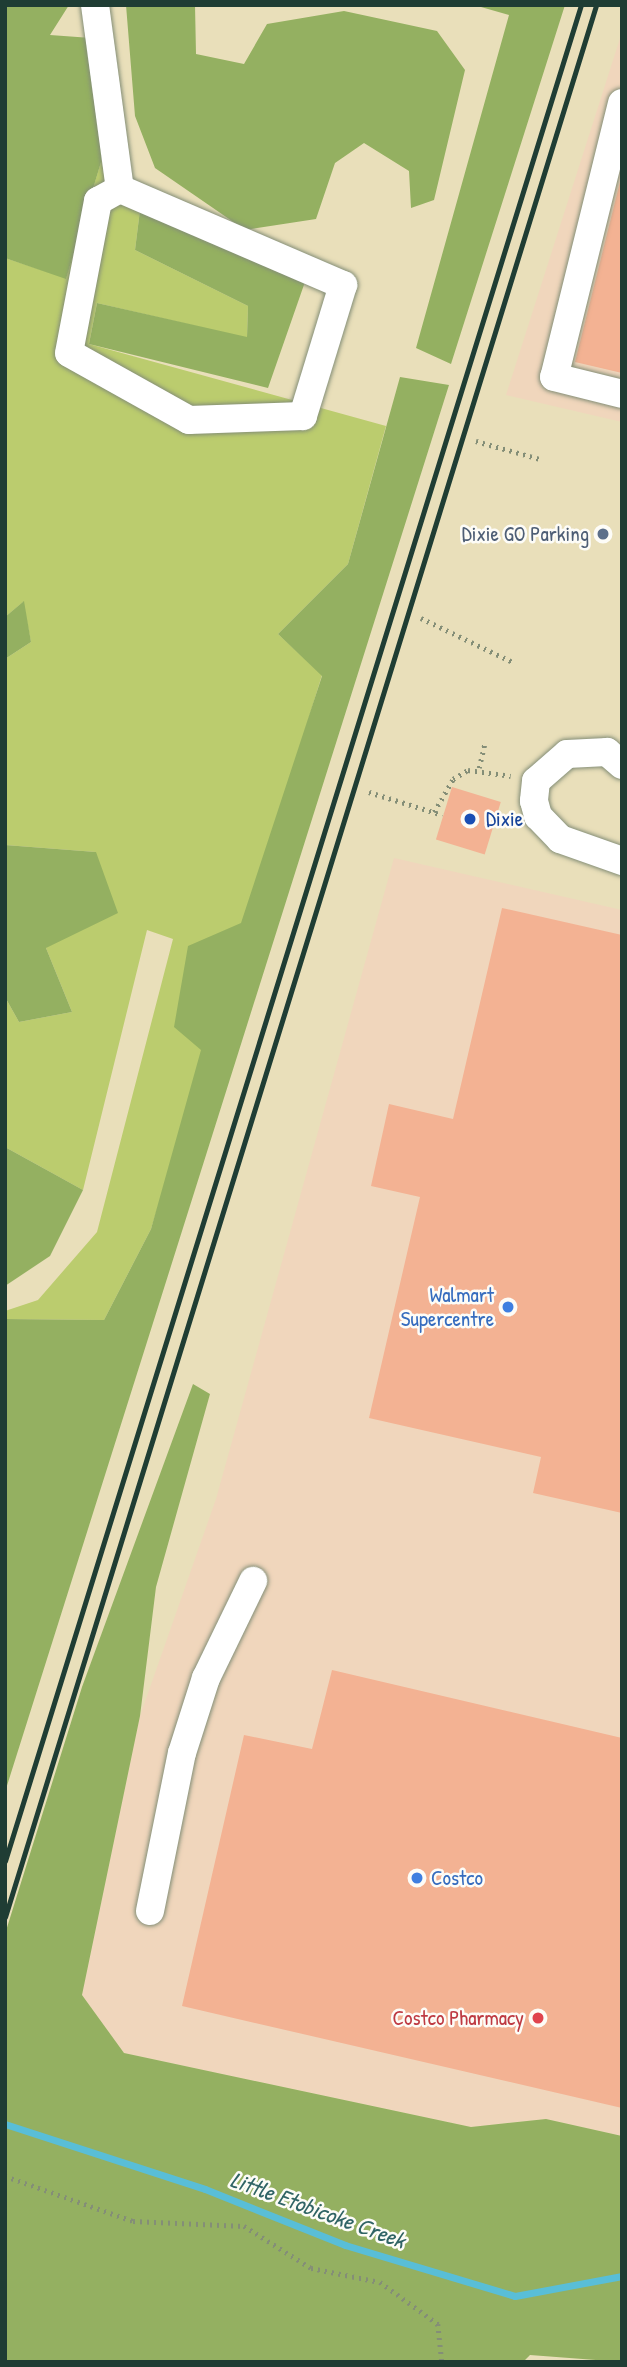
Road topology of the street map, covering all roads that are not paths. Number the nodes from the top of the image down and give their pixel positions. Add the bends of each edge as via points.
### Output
1 (95, 5) edge
2 (622, 103) edge
3 (120, 189) junction
4 (622, 394) edge
5 (622, 765) edge
6 (622, 861) edge
7 (253, 1581) dead end
8 (150, 1912) dead end

1 - 3 lane
2 - 4 lane via 554,377
3 - 3 lane via 343,285 303,416 189,420 69,353 99,201
5 - 6 lane via 607,752 567,754 536,781 538,816 560,839
7 - 8 lane via 206,1678 182,1753

